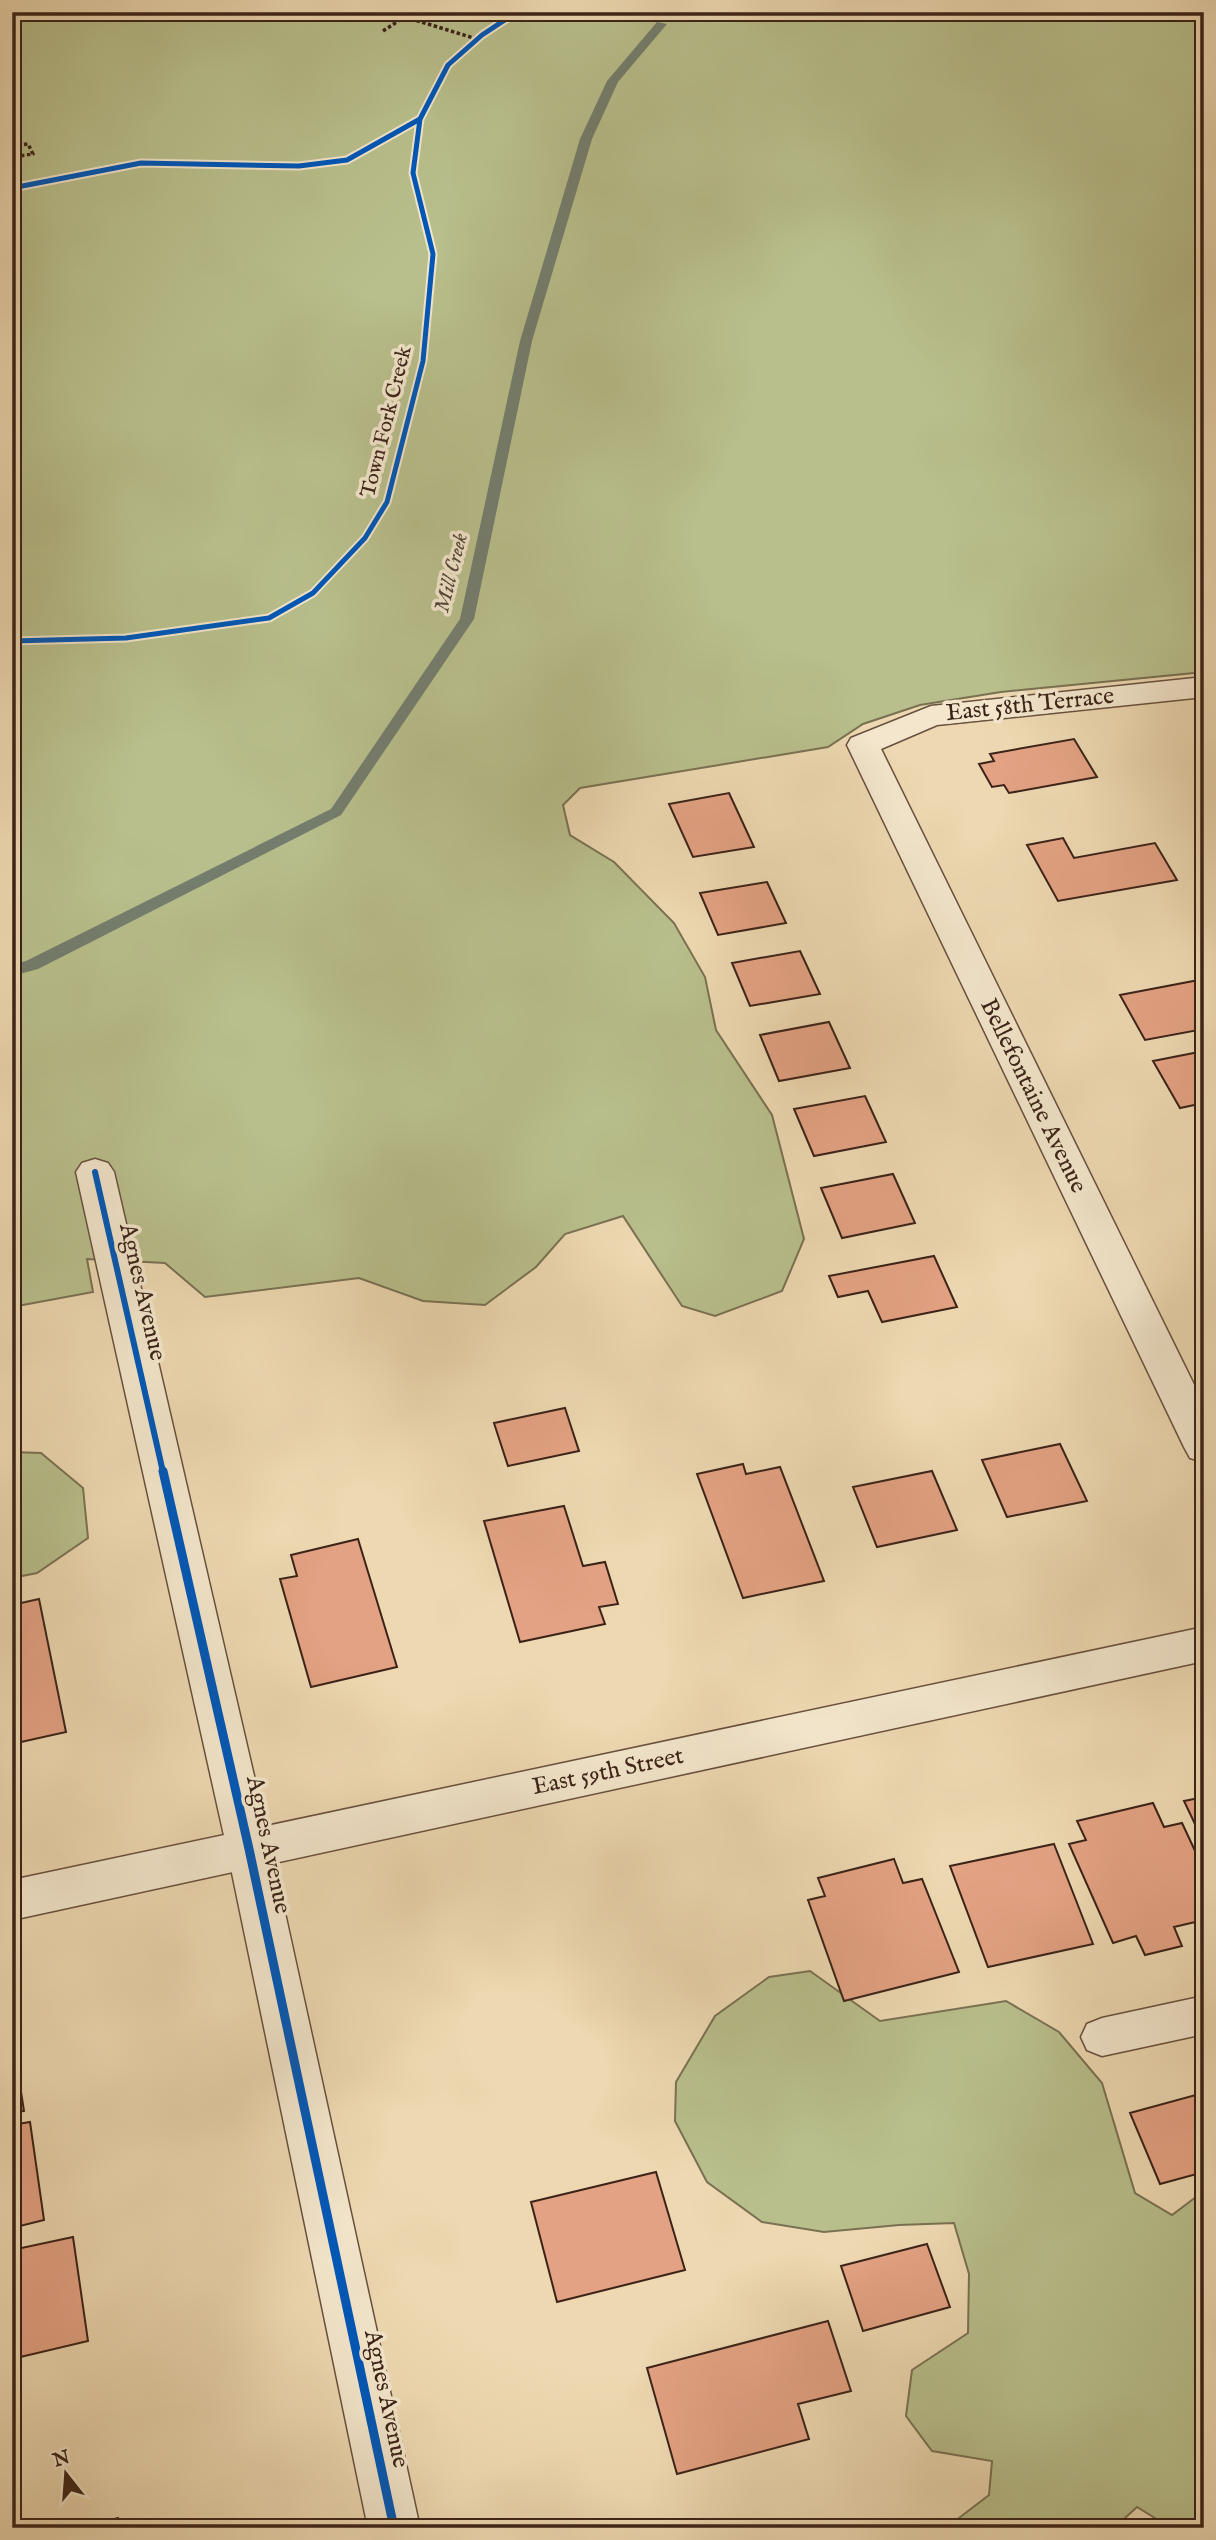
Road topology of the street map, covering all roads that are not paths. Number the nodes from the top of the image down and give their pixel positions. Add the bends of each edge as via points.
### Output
1 (1204, 687) edge
2 (863, 745) joint
3 (95, 1172) dead end
4 (1204, 1447) edge
5 (1204, 1644) edge
6 (249, 1849) junction
7 (12, 1900) edge
8 (1204, 2015) edge
9 (1102, 2037) dead end
10 (394, 2528) edge

1 - 2 street, East 58th Terrace via 931,716
2 - 4 street, Bellefontaine Avenue
3 - 6 street, Agnes Avenue
5 - 6 street, East 59th Street
6 - 7 street, East 59th Street
6 - 10 street, Agnes Avenue
8 - 9 lane

